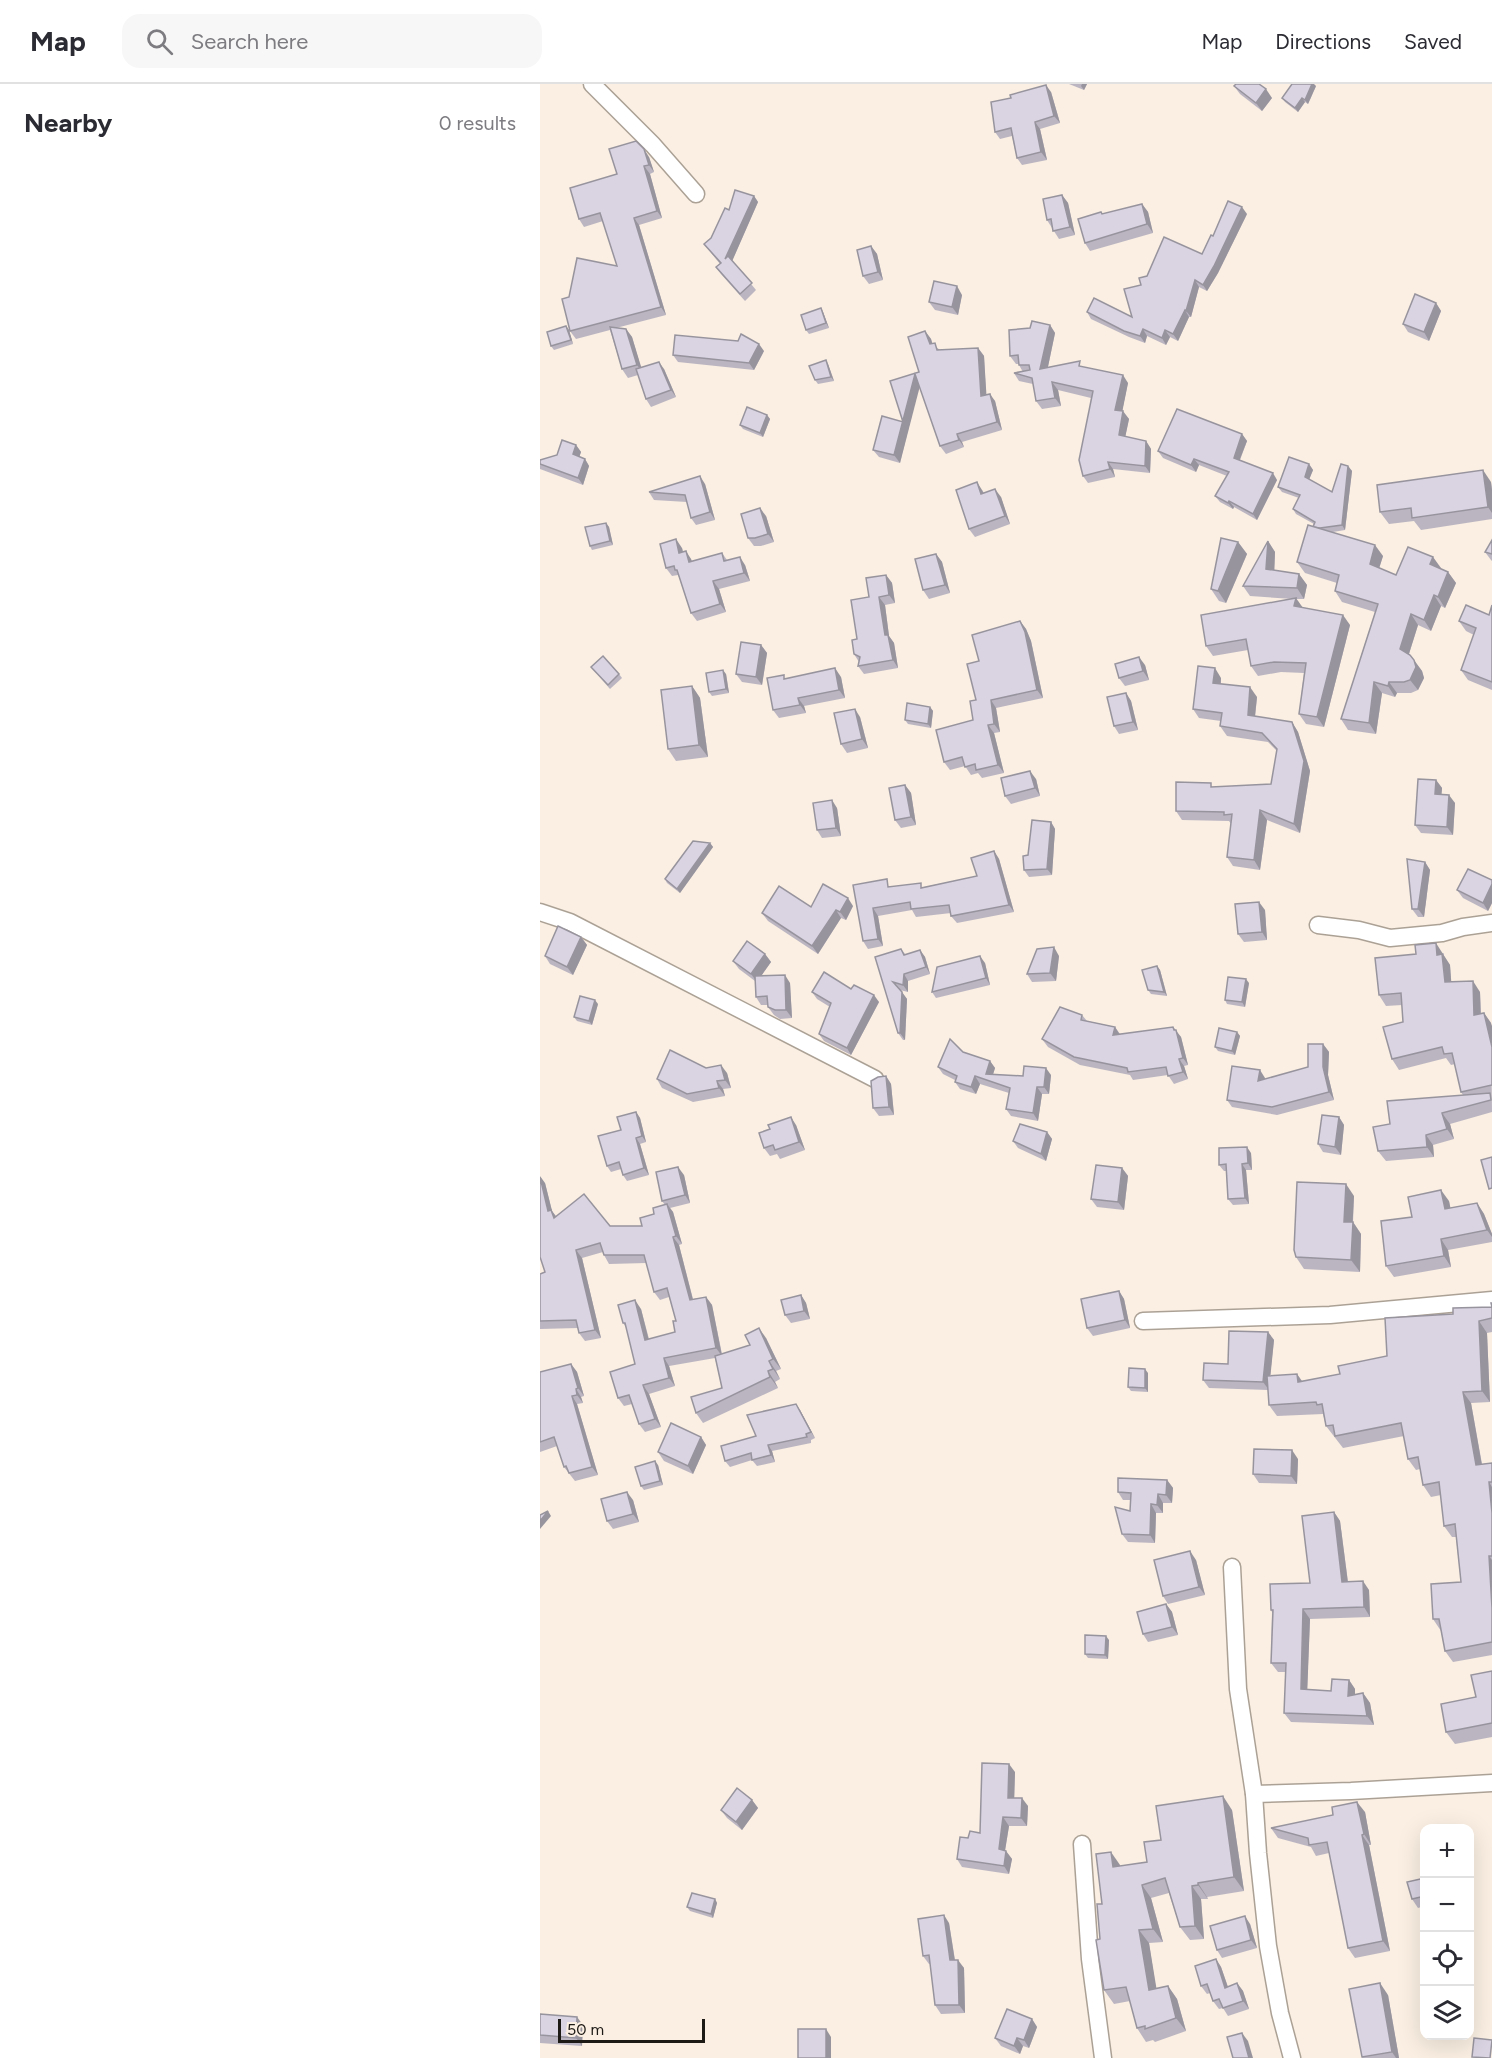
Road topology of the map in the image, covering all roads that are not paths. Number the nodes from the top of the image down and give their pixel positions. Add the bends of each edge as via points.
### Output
1 (592, 84) edge
2 (696, 194) dead end
3 (540, 912) edge
4 (1492, 923) edge
5 (1318, 925) dead end
6 (875, 1079) edge
7 (1492, 1300) edge
8 (1143, 1321) dead end
9 (1232, 1567) dead end
10 (1492, 1783) edge
11 (1254, 1794) junction
12 (1082, 1844) dead end
13 (1103, 2058) edge
14 (1292, 2058) edge

1 - 2 street
3 - 6 street via 570,922
4 - 5 street via 1390,938
7 - 8 street via 1330,1315
9 - 11 street via 1238,1689
10 - 11 street
11 - 14 street via 1268,1946
12 - 13 street via 1090,1959

